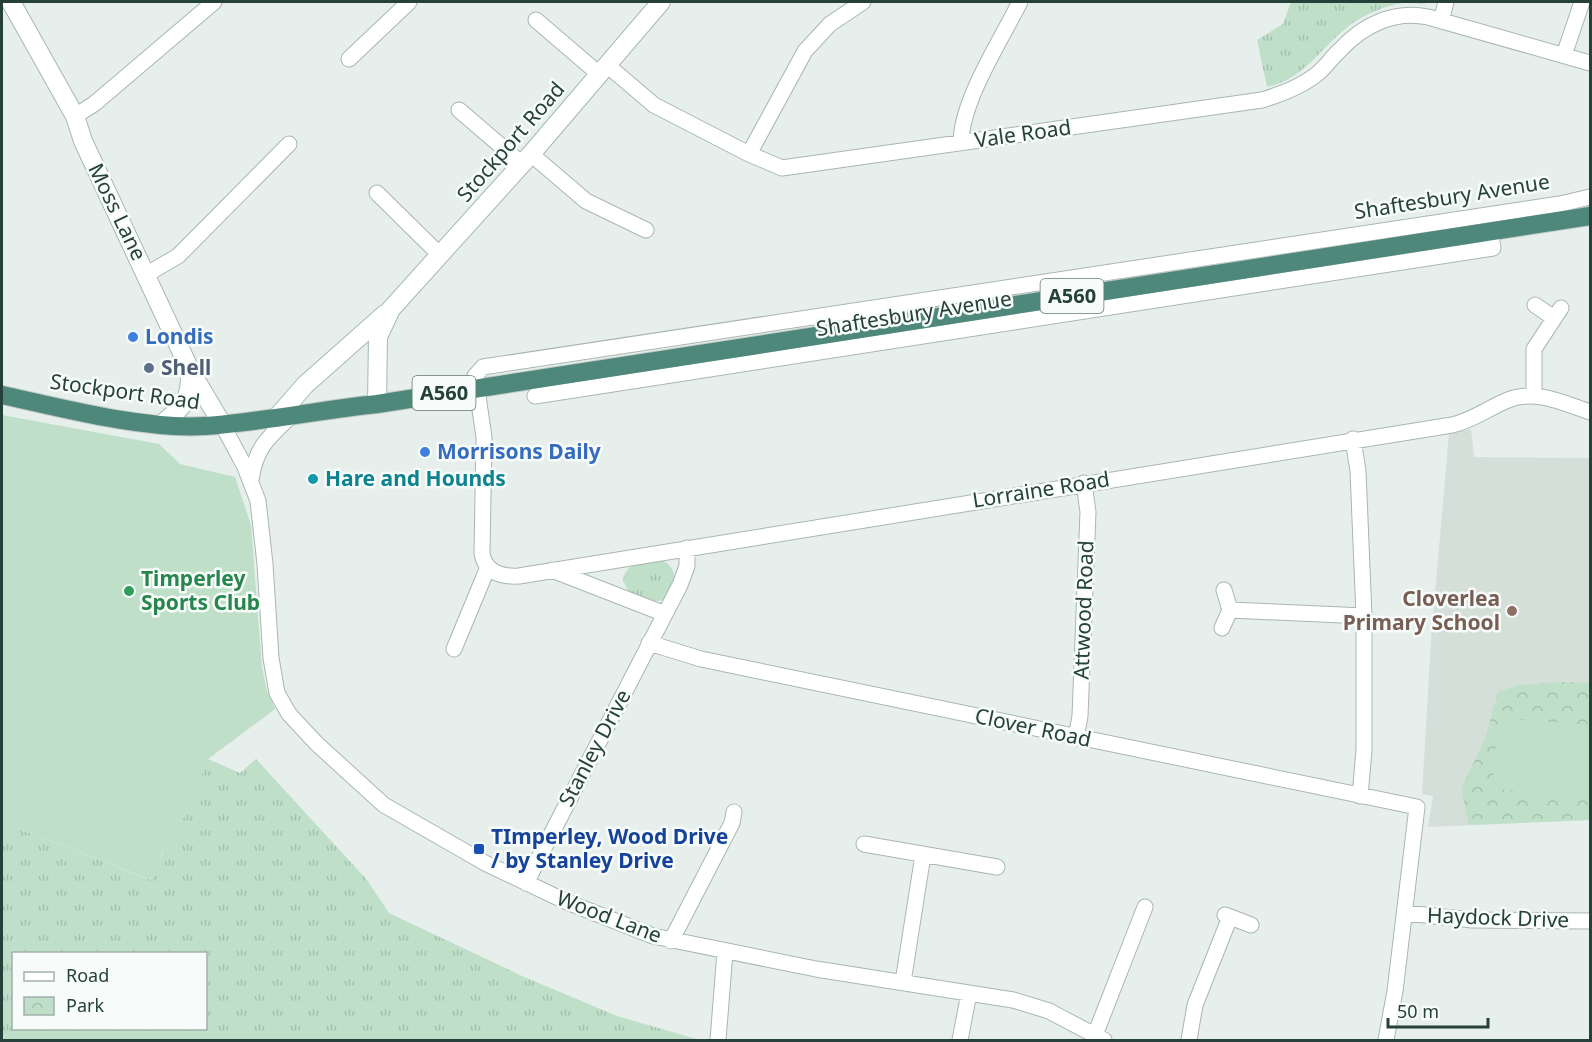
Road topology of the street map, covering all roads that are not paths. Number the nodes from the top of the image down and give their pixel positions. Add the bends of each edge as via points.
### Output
1 (11, 2) edge
2 (214, 2) edge
3 (409, 2) edge
4 (661, 2) edge
5 (863, 2) edge
6 (1020, 2) edge
7 (1446, 2) edge
8 (1582, 2) edge
9 (536, 20) dead end
10 (1441, 21) junction
11 (1564, 55) junction
12 (349, 59) dead end
13 (1590, 63) edge
14 (603, 70) junction
15 (459, 110) dead end
16 (75, 116) junction
17 (962, 143) junction
18 (282, 145) dead end
19 (749, 154) junction
20 (527, 159) junction
21 (377, 193) dead end
22 (1590, 197) edge
23 (1590, 216) edge
24 (646, 230) dead end
25 (1490, 232) junction
26 (1321, 249) junction
27 (440, 255) junction
28 (147, 274) junction
29 (1535, 305) dead end
30 (391, 309) junction
31 (190, 370) junction
32 (574, 381) junction
33 (536, 382) junction
34 (476, 388) junction
35 (2, 394) edge
36 (1534, 395) junction
37 (377, 404) junction
38 (1590, 412) edge
39 (285, 415) junction
40 (162, 424) junction
41 (222, 424) junction
42 (1353, 439) junction
43 (251, 481) junction
44 (1084, 483) junction
45 (687, 548) junction
46 (488, 567) junction
47 (552, 570) junction
48 (1224, 590) dead end
49 (1230, 610) junction
50 (665, 614) junction
51 (1364, 616) junction
52 (1222, 628) dead end
53 (650, 643) junction
54 (454, 649) dead end
55 (1076, 738) junction
56 (1360, 796) junction
57 (734, 812) dead end
58 (864, 844) dead end
59 (923, 855) junction
60 (997, 867) dead end
61 (526, 883) junction
62 (1145, 907) dead end
63 (1406, 913) junction
64 (1590, 921) edge
65 (1251, 925) dead end
66 (670, 941) junction
67 (725, 952) junction
68 (903, 982) junction
69 (969, 993) junction
70 (1100, 1038) edge
71 (718, 1041) edge
72 (960, 1041) edge
73 (1189, 1041) edge
74 (1386, 1041) edge

1 - 16 main road, Moss Lane
2 - 16 street
3 - 12 street
4 - 14 main road, Stockport Road
5 - 19 street via 830,24 805,51
6 - 17 street via 969,103
7 - 10 street
8 - 11 street
9 - 14 street, Vale Road
10 - 11 street, Vale Road
10 - 17 street, Vale Road via 1404,14 1375,23 1348,42 1317,74 1262,100
11 - 13 street, Vale Road
14 - 19 street, Vale Road via 654,105
14 - 20 main road, Stockport Road
15 - 20 street
16 - 28 main road, Moss Lane via 83,141
17 - 19 street, Vale Road via 782,168
18 - 28 street via 178,256
20 - 24 street via 586,201
20 - 27 main road, Stockport Road
21 - 27 street
22 - 26 street, Shaftesbury Avenue
23 - 25 highway, Shaftesbury Avenue / A560
25 - 26 highway, Shaftesbury Avenue / A560
25 - 32 street, Shaftesbury Avenue via 1493,248
26 - 32 highway, Shaftesbury Avenue / A560
26 - 33 street, Shaftesbury Avenue
27 - 30 main road, Stockport Road
28 - 31 main road, Moss Lane
29 - 36 street via 1557,313 1534,349
30 - 37 main road, Stockport Road via 378,337
30 - 39 main road, Stockport Road via 305,385
31 - 40 main road via 189,395
31 - 41 main road, Moss Lane
32 - 33 highway, Shaftesbury Avenue / A560
33 - 34 highway, Shaftesbury Avenue / A560
34 - 37 highway, Shaftesbury Avenue / A560
34 - 46 street via 484,437 482,553
35 - 40 highway, Stockport Road / A560
36 - 38 street, Lorraine Road
36 - 42 street, Lorraine Road via 1507,400 1469,421
37 - 39 highway, Stockport Road / A560
39 - 41 highway, Stockport Road / A560
39 - 43 street, Wood Lane via 262,443
40 - 41 highway, Stockport Road / A560
41 - 43 street, Wood Lane
42 - 44 street, Lorraine Road
42 - 51 street via 1358,471
43 - 61 street, Wood Lane via 261,522 273,679 289,714 344,772 384,805 437,838
44 - 45 street, Lorraine Road
44 - 55 street, Attwood Road via 1088,512
45 - 47 street, Lorraine Road
45 - 50 street, Stanley Drive via 685,574
46 - 47 street, Lorraine Road via 510,576
46 - 54 street
47 - 50 street
48 - 49 street
49 - 51 street
49 - 52 street
50 - 53 street, Stanley Drive
51 - 56 street
53 - 55 street, Clover Road via 701,659
53 - 61 street, Stanley Drive
55 - 56 street, Clover Road
56 - 63 street, Clover Road via 1417,807
57 - 66 street via 732,823
58 - 59 street
59 - 60 street
59 - 68 street
61 - 66 street, Wood Lane via 596,915
62 - 70 street
63 - 64 street, Haydock Drive via 1472,920
63 - 74 street
65 - 73 street via 1228,916 1195,1005
66 - 67 street, Wood Lane
67 - 68 street, Wood Lane
67 - 71 street
68 - 69 street, Wood Lane
69 - 70 street, Wood Lane via 1037,1006
69 - 72 street

